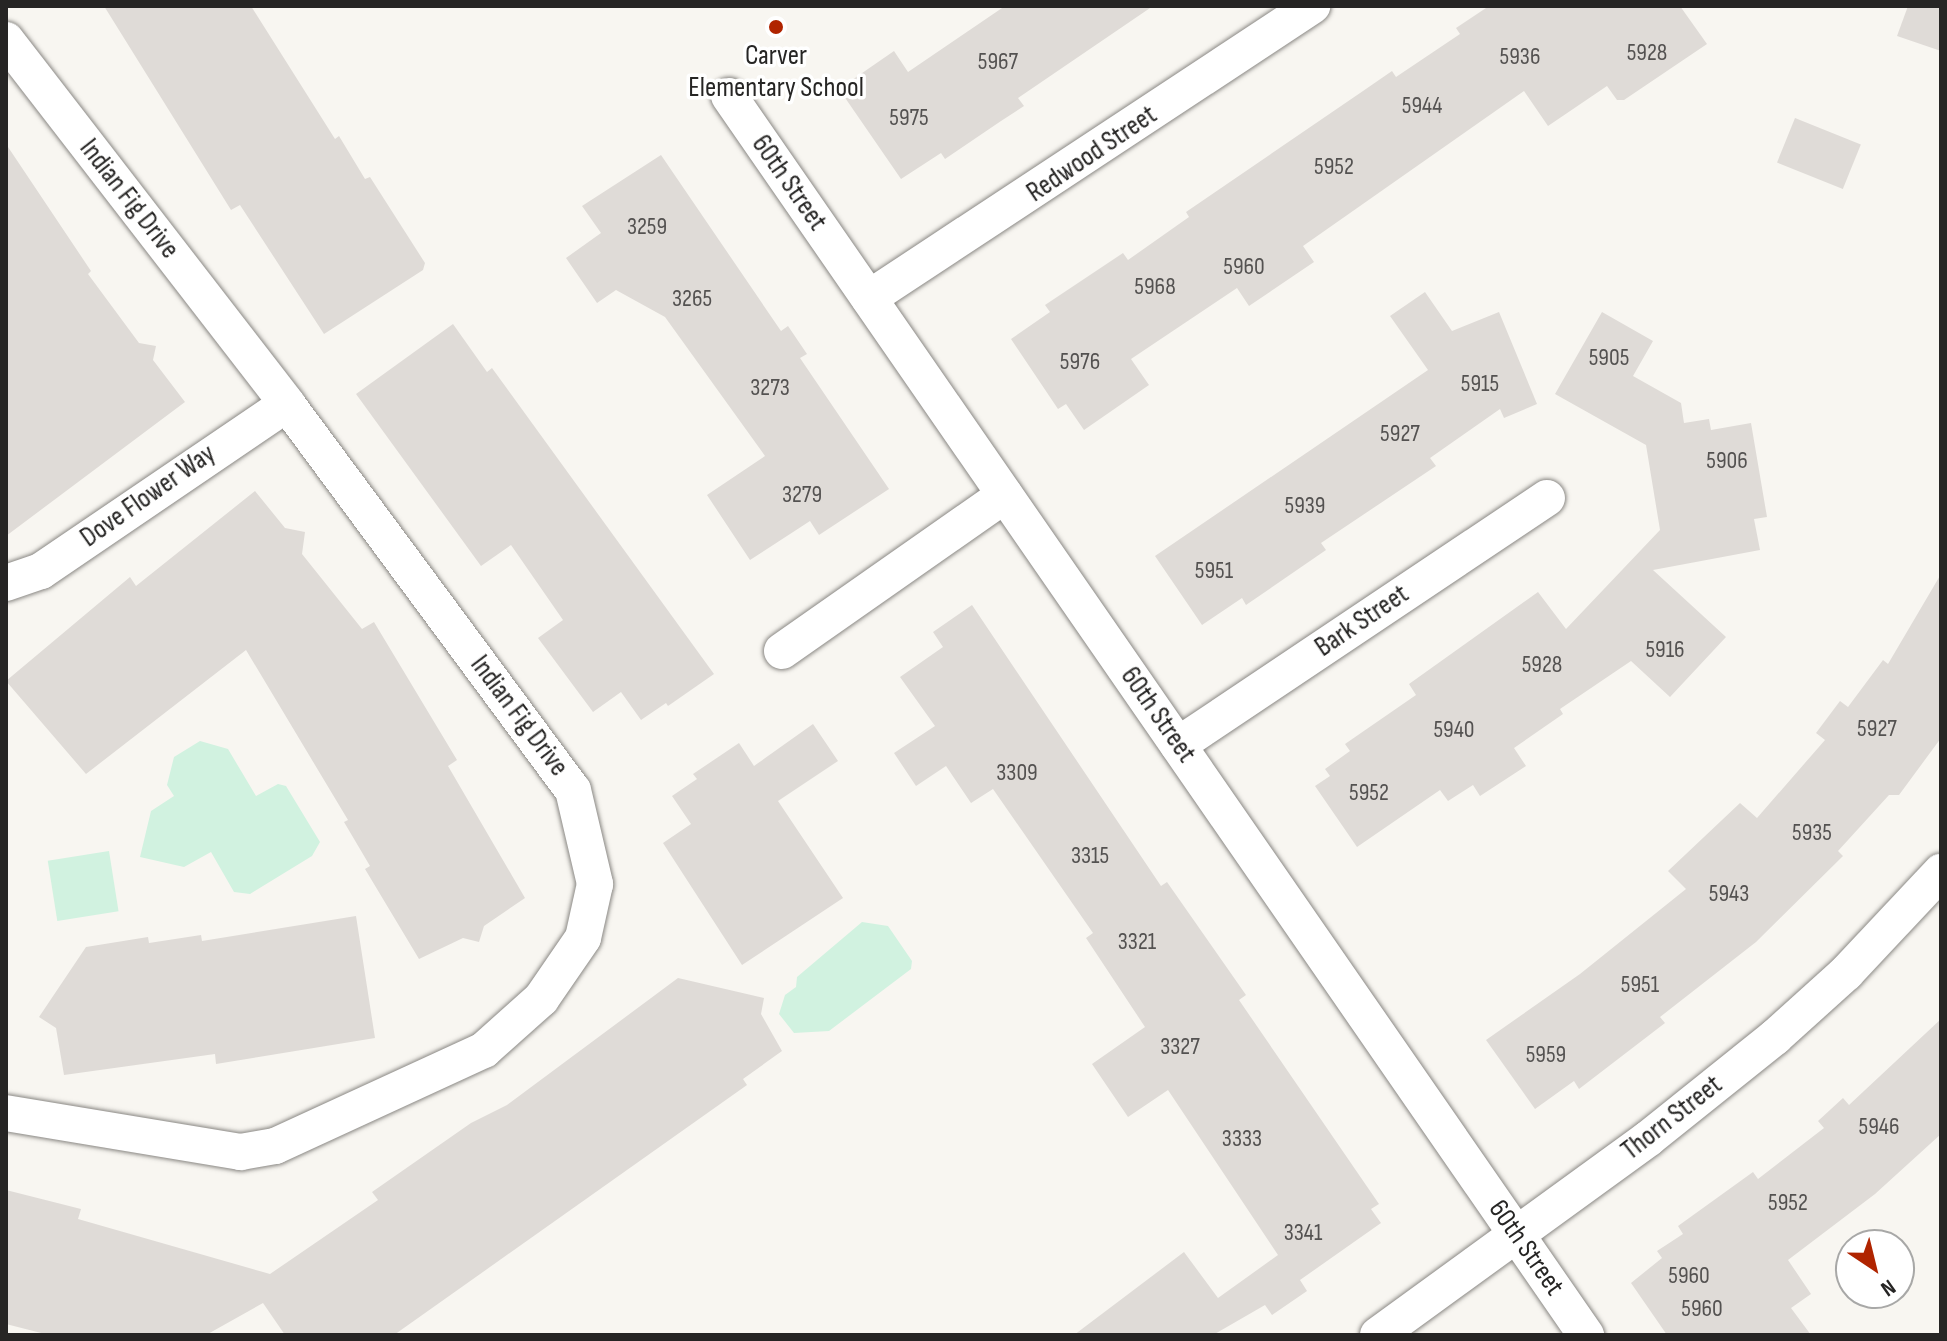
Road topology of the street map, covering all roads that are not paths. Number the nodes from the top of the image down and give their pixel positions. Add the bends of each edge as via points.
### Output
1 (1312, 6) edge
2 (6, 40) edge
3 (729, 96) dead end
4 (869, 298) junction
5 (287, 404) junction
6 (1005, 495) junction
7 (1547, 498) dead end
8 (6, 583) edge
9 (782, 651) dead end
10 (1178, 745) junction
11 (1941, 872) edge
12 (6, 1113) edge
13 (1515, 1233) junction
14 (1378, 1335) edge
15 (1586, 1335) edge

1 - 4 street, Redwood Street
2 - 5 street, Indian Fig Drive
3 - 4 street, 60th Street
4 - 6 street, 60th Street
5 - 8 street, Dove Flower Way via 41,571
5 - 12 street, Indian Fig Drive via 573,790 595,884 583,938 541,999 484,1050 275,1146 241,1152
6 - 9 street
6 - 10 street, 60th Street
7 - 10 street, Bark Street
10 - 13 street, 60th Street
11 - 13 street, Thorn Street via 1846,973 1775,1037 1649,1138
13 - 14 street, Thorn Street
13 - 15 street, 60th Street

